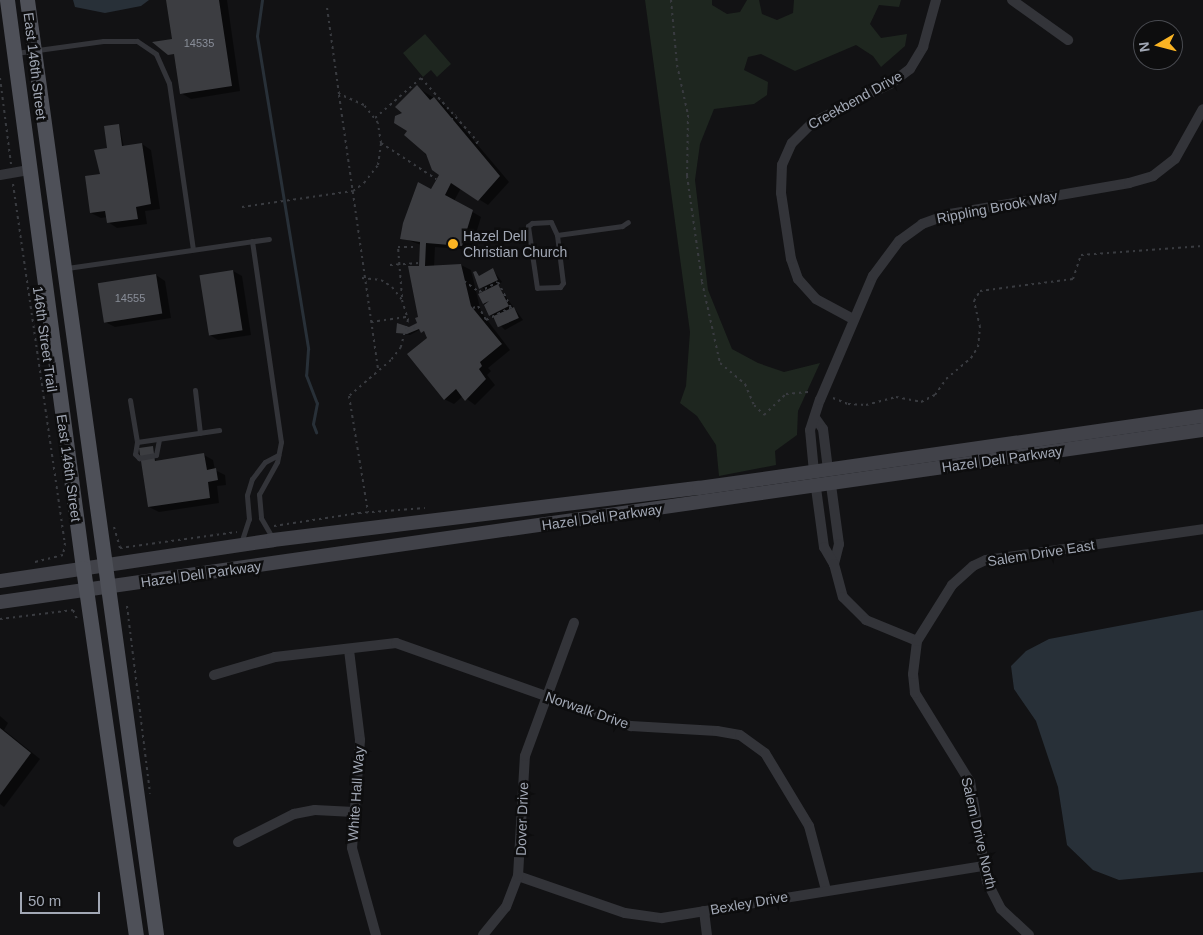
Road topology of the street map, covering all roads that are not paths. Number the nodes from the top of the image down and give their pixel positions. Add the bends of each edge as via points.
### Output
1 (7, 0) edge
2 (27, 0) edge
3 (936, 0) edge
4 (1012, 0) edge
5 (1068, 40) dead end
6 (33, 50) junction
7 (14, 53) junction
8 (1203, 109) edge
9 (29, 170) junction
10 (0, 175) edge
11 (628, 222) dead end
12 (557, 235) junction
13 (269, 239) dead end
14 (252, 241) junction
15 (193, 249) junction
16 (62, 269) junction
17 (854, 319) junction
18 (195, 390) dead end
19 (130, 400) dead end
20 (1203, 416) edge
21 (816, 419) junction
22 (219, 430) dead end
23 (1203, 430) edge
24 (200, 433) junction
25 (159, 438) junction
26 (137, 442) junction
27 (278, 455) junction
28 (828, 470) junction
29 (814, 472) junction
30 (831, 485) junction
31 (816, 488) junction
32 (1203, 529) edge
33 (274, 533) junction
34 (240, 538) junction
35 (834, 564) junction
36 (104, 565) junction
37 (83, 568) junction
38 (0, 581) edge
39 (107, 587) junction
40 (87, 590) junction
41 (0, 602) edge
42 (574, 623) dead end
43 (917, 641) junction
44 (349, 650) junction
45 (214, 675) dead end
46 (546, 696) junction
47 (354, 812) junction
48 (238, 842) dead end
49 (984, 866) junction
50 (518, 876) junction
51 (826, 890) junction
52 (704, 911) junction
53 (136, 935) edge
54 (156, 935) edge
55 (376, 935) edge
56 (483, 935) edge
57 (707, 935) edge
58 (1029, 935) edge

1 - 7 main road, East 146th Street
2 - 6 main road, East 146th Street
3 - 17 street, Creekbend Drive via 923,47 910,69 890,84 812,123 792,143 782,165 781,193 790,259 798,279 816,299
4 - 5 street
6 - 7 lane
6 - 15 lane via 103,41 138,41 156,54 169,83
6 - 16 main road, East 146th Street
7 - 9 main road, East 146th Street
8 - 17 street, Rippling Brook Way via 1174,159 1147,178 950,214 915,228 878,266
9 - 10 street
9 - 37 main road, East 146th Street
11 - 12 lane via 622,226
12 - 12 lane via 551,222 528,226 537,288 563,283
13 - 14 lane
14 - 15 lane
14 - 27 lane via 281,442
15 - 16 lane
16 - 36 main road, East 146th Street
17 - 21 street, Rippling Brook Way via 822,395
18 - 24 lane
19 - 26 lane
20 - 28 main road, Hazel Dell Parkway
21 - 28 street via 823,429
21 - 29 street, Rippling Brook Way via 810,430
22 - 24 lane
23 - 30 main road, Hazel Dell Parkway
24 - 25 lane
25 - 26 lane
25 - 26 lane via 156,455 139,458 135,451
27 - 33 lane via 259,494 261,518
27 - 34 lane via 265,462 252,479 247,495 249,519
28 - 29 main road, Hazel Dell Parkway
28 - 30 lane
29 - 31 lane
29 - 33 main road, Hazel Dell Parkway
30 - 31 main road, Hazel Dell Parkway
30 - 35 street via 839,544
31 - 35 street via 824,547
31 - 39 main road, Hazel Dell Parkway
32 - 43 street, Salem Drive East via 986,560 973,566 952,585
33 - 34 main road, Hazel Dell Parkway
34 - 36 main road, Hazel Dell Parkway
35 - 43 street via 839,588 858,614
36 - 37 main road, Hazel Dell Parkway
36 - 39 main road, East 146th Street
37 - 38 main road, Hazel Dell Parkway
37 - 40 main road, East 146th Street
39 - 40 main road, Hazel Dell Parkway
39 - 54 main road, East 146th Street
40 - 41 main road, Hazel Dell Parkway
40 - 53 main road, East 146th Street
42 - 46 street, Dover Drive
43 - 49 street, Salem Drive North via 912,674 915,692 970,782
44 - 45 street, Norwalk Drive via 276,657
44 - 46 street, Norwalk Drive via 404,644
44 - 47 street, White Hall Way via 360,740
46 - 50 street, Dover Drive via 526,756
46 - 51 street, Norwalk Drive via 631,726 717,731 740,735 753,742 774,766 809,826
47 - 48 street via 315,810 294,814
47 - 55 street, White Hall Way via 352,848 355,869
49 - 51 street, Bexley Drive
49 - 58 street, Salem Drive North via 987,882 1001,909
50 - 52 street, Bexley Drive via 640,916 662,918
50 - 56 street, Dover Drive via 506,907
51 - 52 street, Bexley Drive
52 - 57 street

